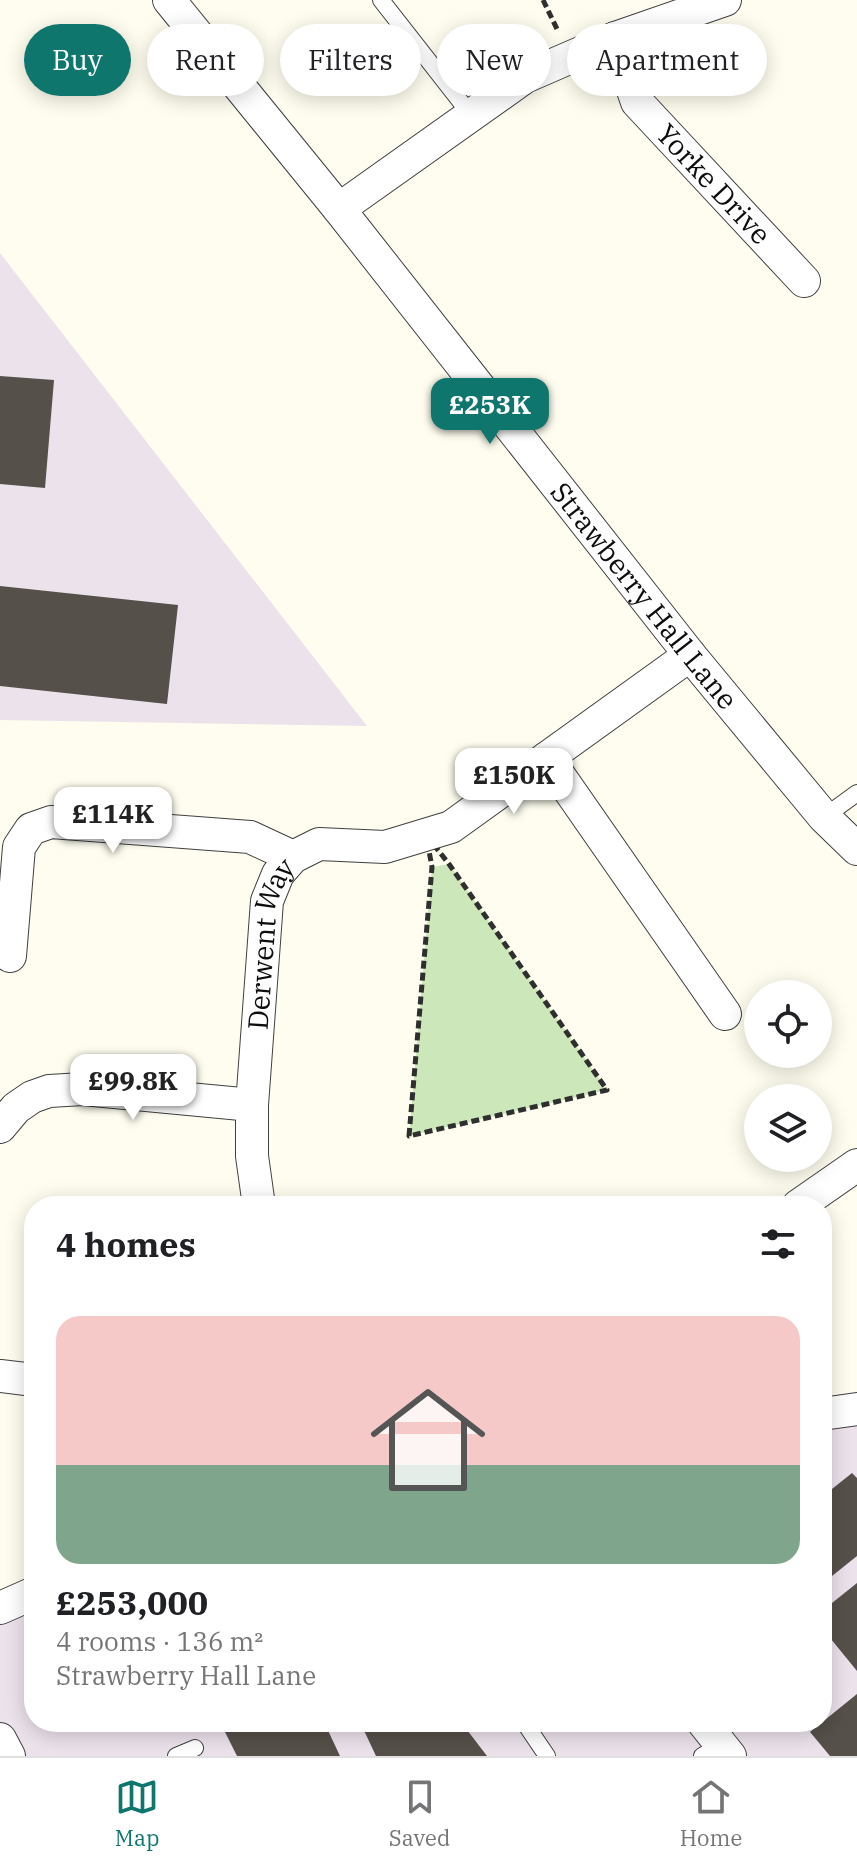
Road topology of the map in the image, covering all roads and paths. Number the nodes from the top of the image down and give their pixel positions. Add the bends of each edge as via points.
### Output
1 (169, 0) edge
2 (381, 0) edge
3 (725, 0) edge
4 (656, 24) edge
5 (567, 59) edge
6 (635, 96) edge
7 (471, 115) junction
8 (339, 209) junction
9 (804, 281) dead end
10 (690, 655) junction
11 (547, 758) junction
12 (857, 793) edge
13 (824, 817) junction
14 (426, 835) junction
15 (857, 849) edge
16 (293, 857) junction
17 (10, 956) dead end
18 (725, 1014) dead end
19 (252, 1105) junction
20 (0, 1127) edge
21 (857, 1165) edge
22 (258, 1196) edge
23 (812, 1196) edge
24 (0, 1376) edge
25 (24, 1379) edge
26 (857, 1409) edge
27 (832, 1413) edge
28 (24, 1597) edge
29 (0, 1608) edge
30 (531, 1732) edge
31 (0, 1739) edge
32 (195, 1748) dead end
33 (9, 1756) edge
34 (176, 1756) edge
35 (547, 1756) edge

1 - 8 street, Strawberry Hall Lane
2 - 7 lane
3 - 4 street
5 - 7 street via 525,77
6 - 9 street, Yorke Drive
7 - 8 street
8 - 10 street, Strawberry Hall Lane
10 - 11 street, Derwent Way
10 - 13 street, Strawberry Hall Lane
11 - 14 street, Derwent Way via 451,827
11 - 18 street
12 - 13 lane
13 - 15 street, Strawberry Hall Lane
14 - 14 path via 449,864 607,1090 409,1136 432,867
14 - 16 street, Derwent Way via 385,847 319,844
16 - 17 street via 250,837 51,822 31,829 19,847
16 - 19 street, Derwent Way via 278,874 267,901
19 - 20 street via 83,1089 49,1091 16,1108
19 - 22 street, Derwent Way
21 - 23 street
24 - 25 street
26 - 27 street
28 - 29 street
30 - 35 lane
31 - 33 street
32 - 34 lane

